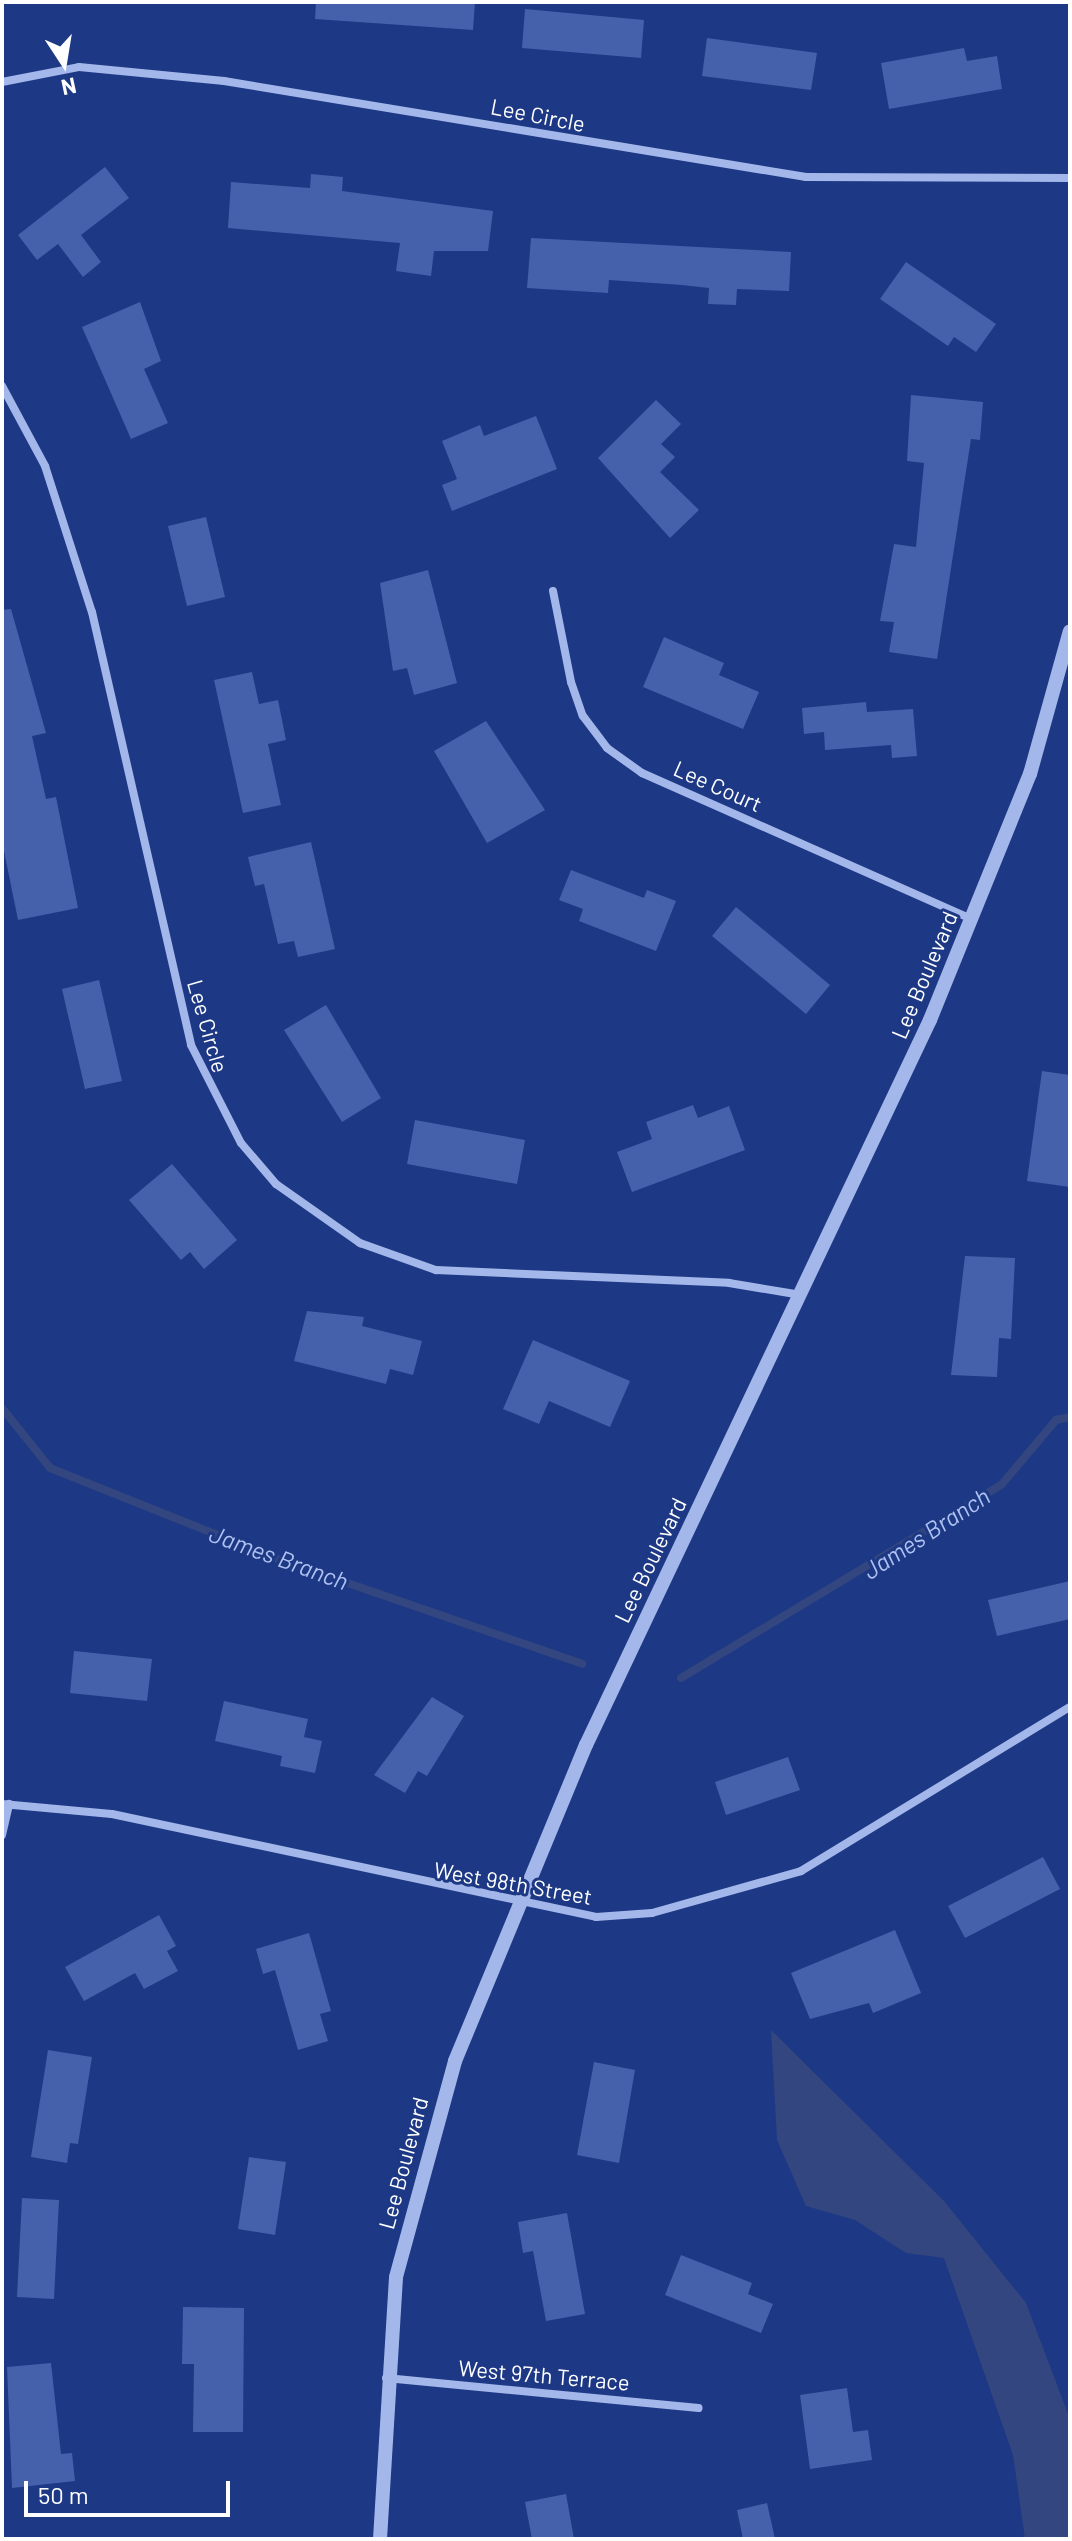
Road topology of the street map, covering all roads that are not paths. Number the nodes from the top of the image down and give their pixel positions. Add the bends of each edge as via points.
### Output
1 (2, 82) edge
2 (1070, 178) edge
3 (2, 386) edge
4 (553, 591) dead end
5 (1070, 631) edge
6 (972, 919) junction
7 (795, 1294) junction
8 (1070, 1707) edge
9 (6, 1804) edge
10 (2, 1835) edge
11 (518, 1903) junction
12 (385, 2378) junction
13 (699, 2408) dead end
14 (380, 2539) edge

1 - 2 street, Lee Circle via 79,67 224,81 806,177
3 - 7 street, Lee Circle via 45,466 92,612 191,1045 212,1097 267,1174 360,1243 436,1270 729,1283
4 - 6 street, Lee Court via 571,682 607,748 642,773
5 - 6 street, Lee Boulevard via 1030,774
6 - 7 street, Lee Boulevard via 834,1230
7 - 11 street, Lee Boulevard via 762,1383
8 - 11 street, West 98th Street via 879,1829 741,1894 596,1917
9 - 10 street
9 - 11 street, West 98th Street via 112,1814
11 - 12 street, Lee Boulevard via 420,2174 396,2277
12 - 13 street, West 97th Terrace
12 - 14 street, Lee Boulevard

